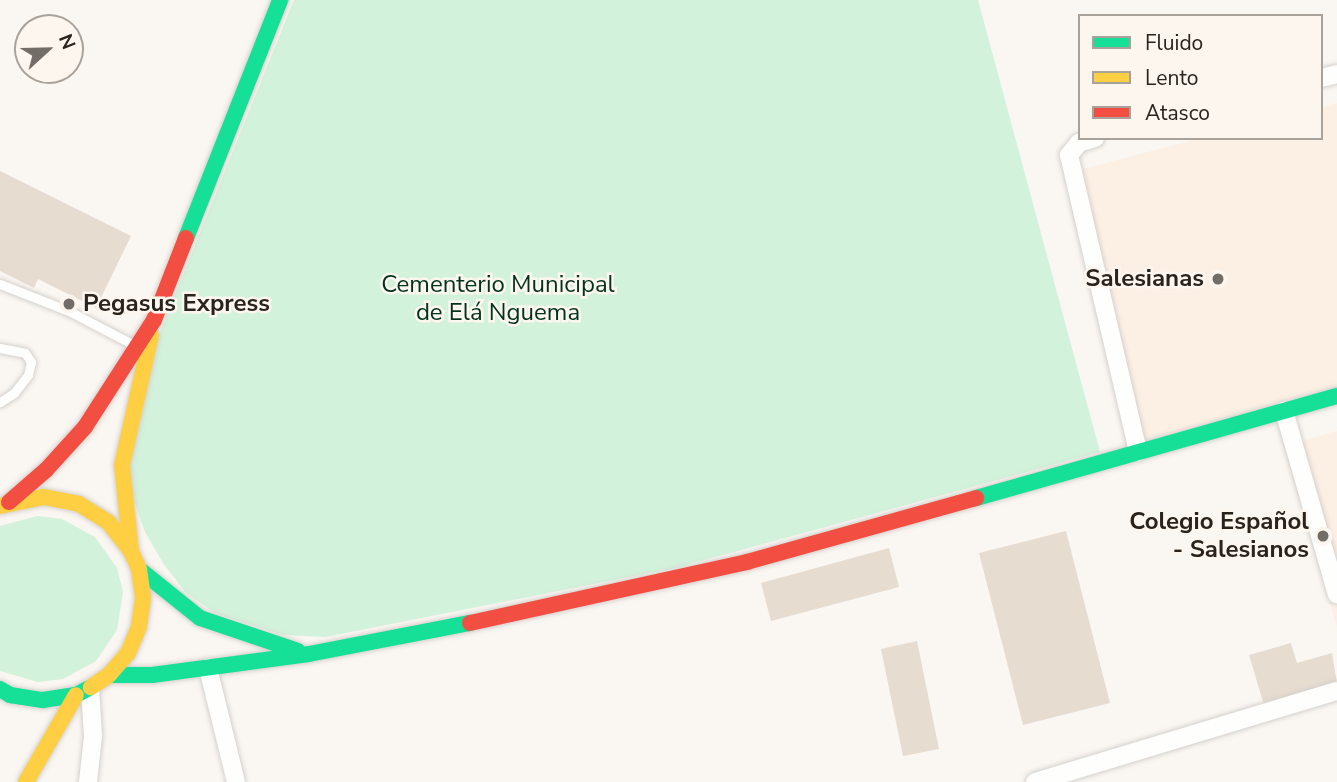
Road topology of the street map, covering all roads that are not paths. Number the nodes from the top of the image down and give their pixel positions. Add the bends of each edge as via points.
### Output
1 (280, 0) edge
2 (1089, 140) edge
3 (0, 284) edge
4 (154, 320) junction
5 (137, 346) junction
6 (0, 348) edge
7 (1337, 396) edge
8 (0, 402) edge
9 (1284, 411) junction
10 (1138, 453) junction
11 (4, 504) edge
12 (131, 551) junction
13 (139, 569) junction
14 (1337, 596) edge
15 (309, 654) junction
16 (208, 668) junction
17 (109, 675) junction
18 (0, 690) edge
19 (83, 691) junction
20 (1337, 691) edge
21 (1085, 775) edge
22 (26, 782) edge
23 (89, 782) edge
24 (236, 782) edge
25 (1035, 782) edge

1 - 4 street
2 - 10 street via 1069,155
3 - 5 lane
4 - 5 street
4 - 12 street via 122,465
5 - 11 street via 85,427 46,470
6 - 8 lane via 25,353 31,362 15,393
7 - 9 street
9 - 10 street
9 - 14 street
10 - 15 street via 747,562 555,606
11 - 12 street via 44,497 79,504 109,523
12 - 13 street
13 - 15 street via 201,618
13 - 17 street via 143,598 139,626 128,653
15 - 16 street
16 - 17 street
16 - 24 street
17 - 19 street
18 - 19 street via 43,700
19 - 22 street
19 - 23 street via 93,736
20 - 21 street
21 - 25 street

